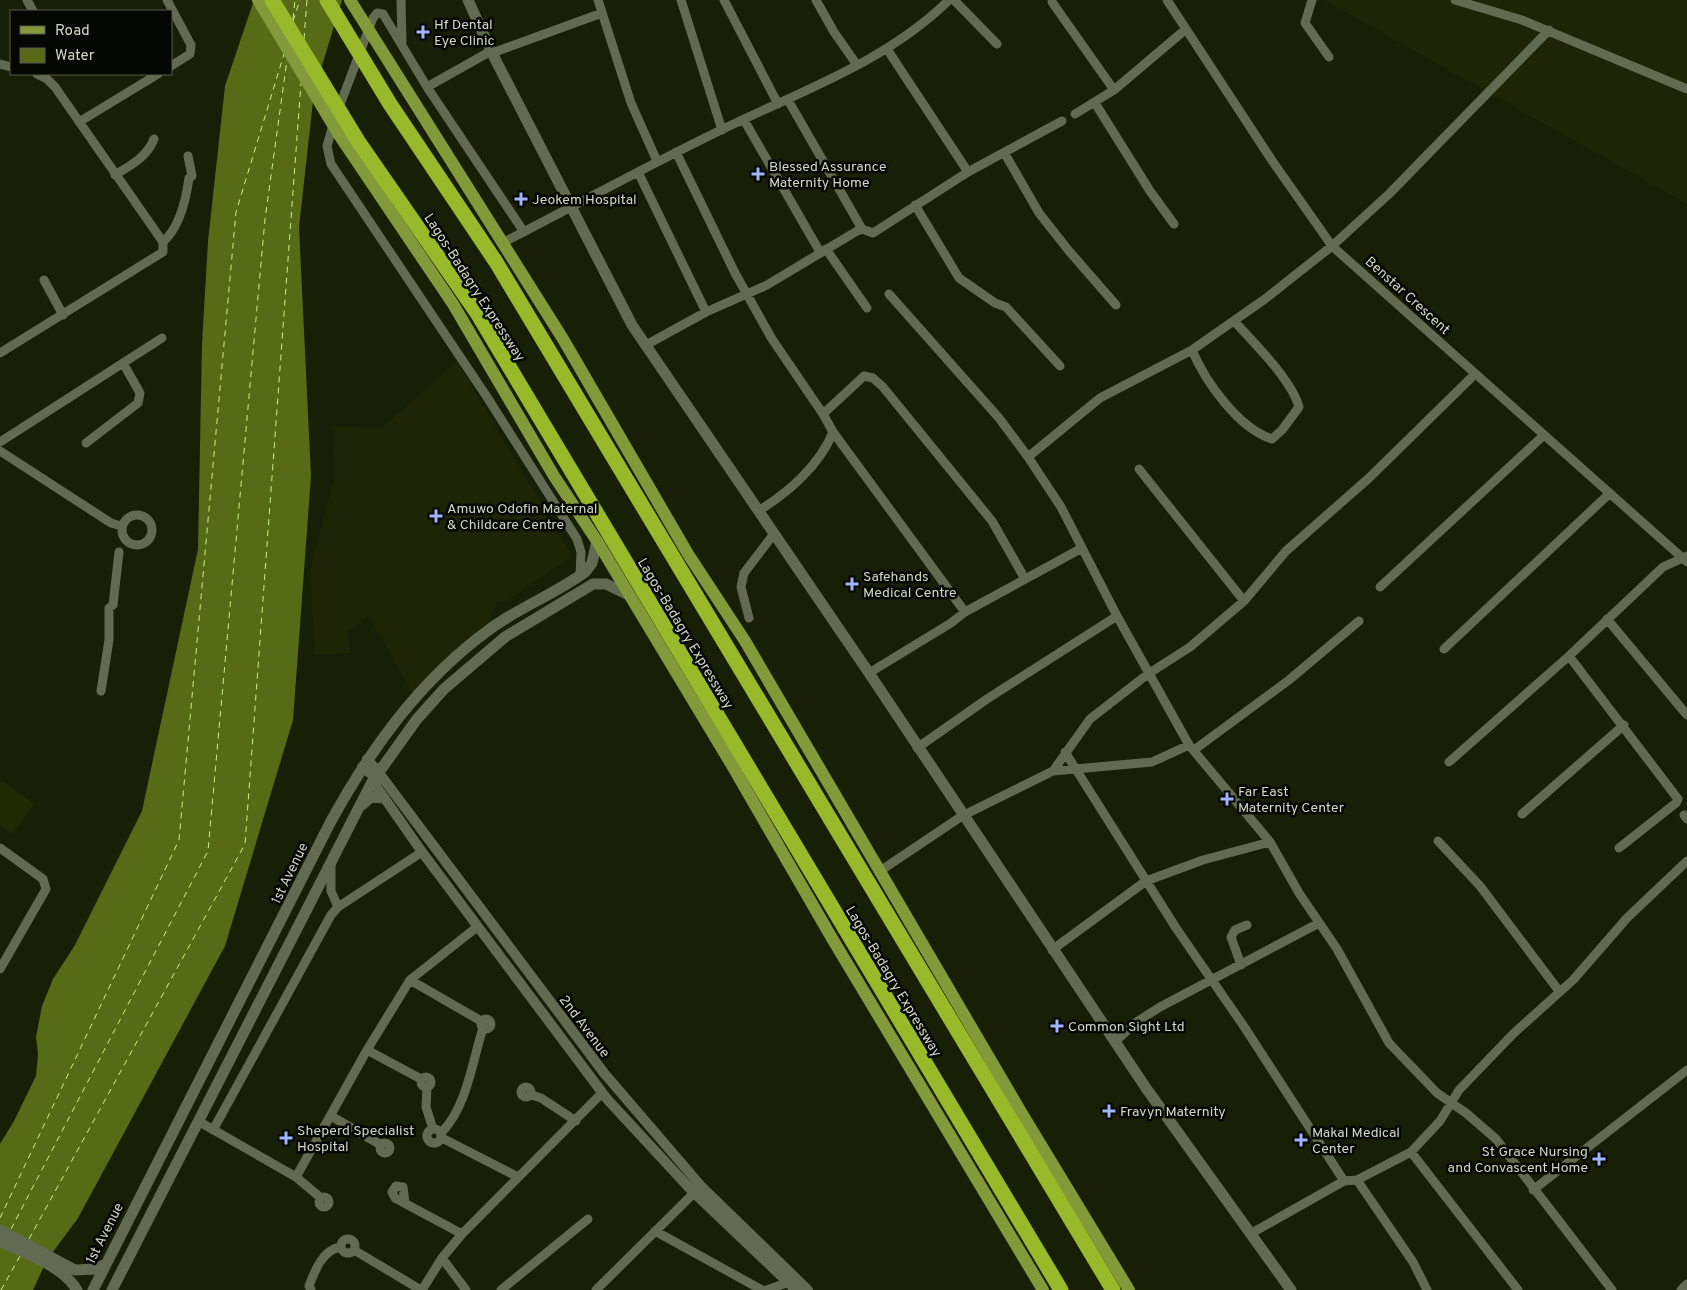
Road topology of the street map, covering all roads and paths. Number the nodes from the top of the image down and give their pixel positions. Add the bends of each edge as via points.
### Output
1 (167, 0) edge
2 (258, 0) edge
3 (272, 0) edge
4 (327, 0) edge
5 (350, 0) edge
6 (401, 0) edge
7 (468, 0) edge
8 (598, 0) edge
9 (680, 0) edge
10 (724, 0) edge
11 (816, 0) edge
12 (948, 0) edge
13 (954, 0) edge
14 (1167, 0) edge
15 (1312, 0) edge
16 (1455, 0) edge
17 (1052, 2) dead end
18 (602, 13) junction
19 (1186, 30) junction
20 (1549, 30) junction
21 (402, 44) junction
22 (997, 44) dead end
23 (887, 49) junction
24 (492, 52) junction
25 (1329, 57) dead end
26 (172, 65) edge
27 (857, 65) junction
28 (156, 75) edge
29 (47, 76) edge
30 (427, 87) junction
31 (1687, 89) edge
32 (1114, 90) junction
33 (788, 100) junction
34 (1095, 102) junction
35 (778, 104) junction
36 (1075, 114) dead end
37 (744, 120) junction
38 (1062, 121) dead end
39 (79, 122) junction
40 (722, 130) junction
41 (154, 139) dead end
42 (676, 152) junction
43 (1004, 154) junction
44 (188, 156) dead end
45 (657, 161) junction
46 (638, 172) junction
47 (968, 172) junction
48 (115, 175) junction
49 (915, 205) junction
50 (570, 207) junction
51 (1174, 224) dead end
52 (862, 229) junction
53 (524, 232) junction
54 (162, 242) junction
55 (504, 242) junction
56 (1332, 246) junction
57 (823, 251) junction
58 (44, 280) dead end
59 (889, 294) dead end
60 (748, 295) junction
61 (1116, 305) dead end
62 (867, 308) dead end
63 (706, 312) junction
64 (63, 314) junction
65 (1234, 320) junction
66 (162, 338) dead end
67 (646, 344) junction
68 (1192, 350) junction
69 (0, 353) edge
70 (123, 363) junction
71 (1060, 366) dead end
72 (1475, 374) junction
73 (823, 414) junction
74 (833, 432) junction
75 (1544, 435) junction
76 (0, 442) edge
77 (86, 443) dead end
78 (0, 451) edge
79 (1028, 457) junction
80 (1139, 469) dead end
81 (1610, 493) junction
82 (758, 511) junction
83 (121, 526) dead end
84 (773, 535) junction
85 (596, 542) junction
86 (1082, 548) junction
87 (120, 552) dead end
88 (1686, 559) edge
89 (580, 576) junction
90 (1025, 579) junction
91 (1380, 587) dead end
92 (629, 595) junction
93 (1244, 601) junction
94 (965, 612) junction
95 (1116, 616) junction
96 (749, 618) dead end
97 (1607, 619) junction
98 (1359, 621) dead end
99 (1444, 649) dead end
100 (1569, 656) junction
101 (869, 674) junction
102 (1148, 674) junction
103 (101, 691) dead end
104 (1687, 715) edge
105 (1624, 725) junction
106 (917, 748) junction
107 (1191, 748) junction
108 (1066, 752) junction
109 (1449, 762) dead end
110 (364, 763) junction
111 (1075, 770) junction
112 (1053, 771) junction
113 (378, 773) junction
114 (384, 798) junction
115 (361, 806) junction
116 (1522, 814) dead end
117 (962, 816) junction
118 (1270, 842) junction
119 (1438, 842) dead end
120 (0, 848) edge
121 (1619, 848) dead end
122 (422, 852) junction
123 (1687, 861) edge
124 (332, 862) junction
125 (880, 871) junction
126 (1146, 882) junction
127 (338, 907) junction
128 (1319, 923) junction
129 (1247, 926) dead end
130 (477, 927) junction
131 (1052, 950) junction
132 (1241, 965) junction
133 (0, 969) edge
134 (410, 980) junction
135 (1212, 980) junction
136 (1560, 991) junction
137 (1115, 1042) junction
138 (366, 1050) junction
139 (1687, 1070) edge
140 (602, 1093) junction
141 (531, 1095) dead end
142 (1451, 1101) junction
143 (331, 1116) junction
144 (576, 1121) junction
145 (198, 1122) junction
146 (213, 1130) junction
147 (439, 1133) junction
148 (381, 1145) dead end
149 (1411, 1152) junction
150 (296, 1177) junction
151 (518, 1177) junction
152 (1357, 1180) junction
153 (1344, 1181) junction
154 (698, 1190) junction
155 (1533, 1190) junction
156 (140, 1194) junction
157 (321, 1198) dead end
158 (157, 1202) junction
159 (406, 1203) dead end
160 (588, 1219) dead end
161 (0, 1230) edge
162 (655, 1231) junction
163 (462, 1234) junction
164 (1250, 1234) junction
165 (0, 1241) edge
166 (442, 1258) junction
167 (56, 1264) junction
168 (104, 1265) junction
169 (1687, 1284) edge
170 (792, 1286) edge
171 (77, 1290) edge
172 (93, 1290) edge
173 (112, 1290) edge
174 (311, 1290) edge
175 (422, 1290) edge
176 (466, 1290) edge
177 (501, 1290) edge
178 (596, 1290) edge
179 (762, 1290) edge
180 (767, 1290) edge
181 (808, 1290) edge
182 (1043, 1290) edge
183 (1061, 1290) edge
184 (1113, 1290) edge
185 (1128, 1290) edge
186 (1291, 1290) edge
187 (1427, 1290) edge
188 (1518, 1290) edge
189 (1612, 1290) edge
190 (1681, 1290) edge

1 - 26 street via 191,45 190,54
2 - 85 main road, Lagos-Badagry Expressway via 339,135 453,304
3 - 183 highway, Lagos-Badagry Expressway via 342,116 477,314
4 - 184 highway, Lagos-Badagry Expressway via 363,62 496,262
5 - 55 main road
6 - 21 street
7 - 24 main road
8 - 18 street
9 - 40 street
10 - 35 street
11 - 27 street
12 - 23 street via 923,24
13 - 22 street
14 - 19 street, Benstar Crescent
15 - 25 street via 1305,23
16 - 20 street
17 - 32 street
18 - 24 street
18 - 45 street via 631,103
19 - 32 street
19 - 56 street, Benstar Crescent
20 - 31 street
20 - 56 street via 1389,194
21 - 30 street
21 - 89 street via 384,14 375,15 329,133 329,158 487,397 576,539 581,552
23 - 27 street
23 - 47 street
24 - 30 street
24 - 50 main road
27 - 33 street
28 - 39 street
29 - 39 street
30 - 53 street
32 - 34 street
33 - 35 street
33 - 52 street
34 - 36 street
34 - 51 street
35 - 37 street
37 - 40 street
37 - 57 street
38 - 43 street
39 - 48 street
40 - 42 street
41 - 48 street via 141,158
42 - 45 street
42 - 60 street
43 - 47 street
43 - 61 street via 1039,213
44 - 54 street via 192,176 187,195 172,234
45 - 46 street
46 - 50 street
46 - 63 street
47 - 49 street
48 - 54 street
49 - 52 street via 873,233
49 - 71 street via 959,278 995,304 1006,307
50 - 53 street
50 - 67 main road via 615,294
52 - 57 street
53 - 55 street
54 - 64 street via 163,252 156,258
55 - 125 main road
56 - 65 street
56 - 72 street, Benstar Crescent
57 - 60 street
57 - 62 street
58 - 64 street
59 - 79 street via 999,418
60 - 63 street
60 - 73 street via 772,339
63 - 67 street
64 - 69 street
65 - 68 street
65 - 68 street via 1290,387 1297,400 1299,407 1272,439 1230,409 1210,384
66 - 70 street
67 - 82 main road
68 - 79 street via 1100,398
70 - 76 street
70 - 77 street via 140,393 138,403
72 - 75 street, Benstar Crescent
72 - 93 street via 1369,478 1286,550
73 - 74 street
73 - 90 street via 864,376 873,378 992,521
74 - 82 street via 830,442 806,472 781,496
74 - 94 street
75 - 81 street, Benstar Crescent
75 - 91 street
78 - 83 street
79 - 86 street via 1061,507
80 - 93 street
81 - 88 street, Benstar Crescent
81 - 99 street
82 - 84 main road
84 - 96 street via 744,573 741,587
84 - 101 main road
85 - 89 main road, 1st Avenue via 592,563
85 - 92 main road, Lagos-Badagry Expressway
86 - 90 street
86 - 95 street
87 - 103 street via 113,605 109,608 109,640
88 - 97 street via 1663,567
89 - 110 main road, 1st Avenue via 499,623 446,664 427,683
90 - 94 street
92 - 113 main road via 606,584 593,584 505,637 438,696
92 - 182 main road, Lagos-Badagry Expressway
93 - 102 street via 1190,647
94 - 101 street
95 - 102 street
95 - 106 street
97 - 100 street
97 - 104 street
98 - 107 street via 1289,680
100 - 105 street
100 - 109 street
101 - 106 main road
102 - 107 street
102 - 108 street via 1090,719
105 - 116 street
105 - 121 street via 1678,798 1676,803
106 - 117 main road
107 - 111 street via 1152,762
107 - 118 street
108 - 111 street
108 - 112 street
110 - 113 street, 2nd Avenue
110 - 156 main road, 1st Avenue
111 - 112 street
111 - 126 street
112 - 117 street
113 - 114 street, 2nd Avenue via 376,786
113 - 115 main road
113 - 154 street, 2nd Avenue via 579,1041
114 - 115 main road via 367,798
114 - 122 street, 2nd Avenue
115 - 124 main road
117 - 125 street
117 - 131 main road
118 - 126 street via 1203,860
118 - 128 street
119 - 136 street via 1480,886
120 - 133 street via 43,878 46,889
122 - 127 street
122 - 130 street, 2nd Avenue
123 - 136 street via 1627,918
124 - 127 street via 331,891
124 - 145 main road
125 - 185 main road
126 - 131 street
126 - 135 street
127 - 146 street via 310,949
128 - 132 street
128 - 142 street via 1389,1043 1437,1093
129 - 132 street via 1235,930 1231,937
130 - 134 street
130 - 140 street, 2nd Avenue
131 - 137 main road
132 - 135 street
134 - 138 street
134 - 147 street via 482,1024 468,1086 452,1122
135 - 137 street via 1136,1023
135 - 153 street
136 - 142 street via 1514,1032
137 - 164 main road
138 - 143 street
138 - 147 street via 422,1079 421,1083 427,1087 426,1107
139 - 155 street
140 - 144 street
140 - 154 street, 2nd Avenue
141 - 144 street
142 - 149 street via 1440,1121
142 - 155 street via 1496,1139
143 - 148 street
143 - 150 street
144 - 151 street
145 - 146 street
145 - 158 main road
146 - 150 street
147 - 151 street
149 - 152 street
149 - 188 street
150 - 157 street
151 - 163 street
152 - 153 street
152 - 187 street via 1413,1262
153 - 164 street
154 - 162 street
154 - 170 street, 2nd Avenue
154 - 181 street, 2nd Avenue
155 - 189 street
156 - 158 main road
156 - 168 main road, 1st Avenue
158 - 173 main road
159 - 163 street
160 - 177 street
161 - 167 main road
162 - 178 street
162 - 179 street
163 - 166 street
164 - 186 main road
165 - 167 main road
166 - 175 street
166 - 176 street
167 - 168 main road via 75,1270 96,1269
167 - 171 main road
168 - 172 main road, 1st Avenue
169 - 190 street
170 - 180 street
174 - 175 street via 309,1286 325,1255 330,1249 340,1247 344,1252 354,1250

